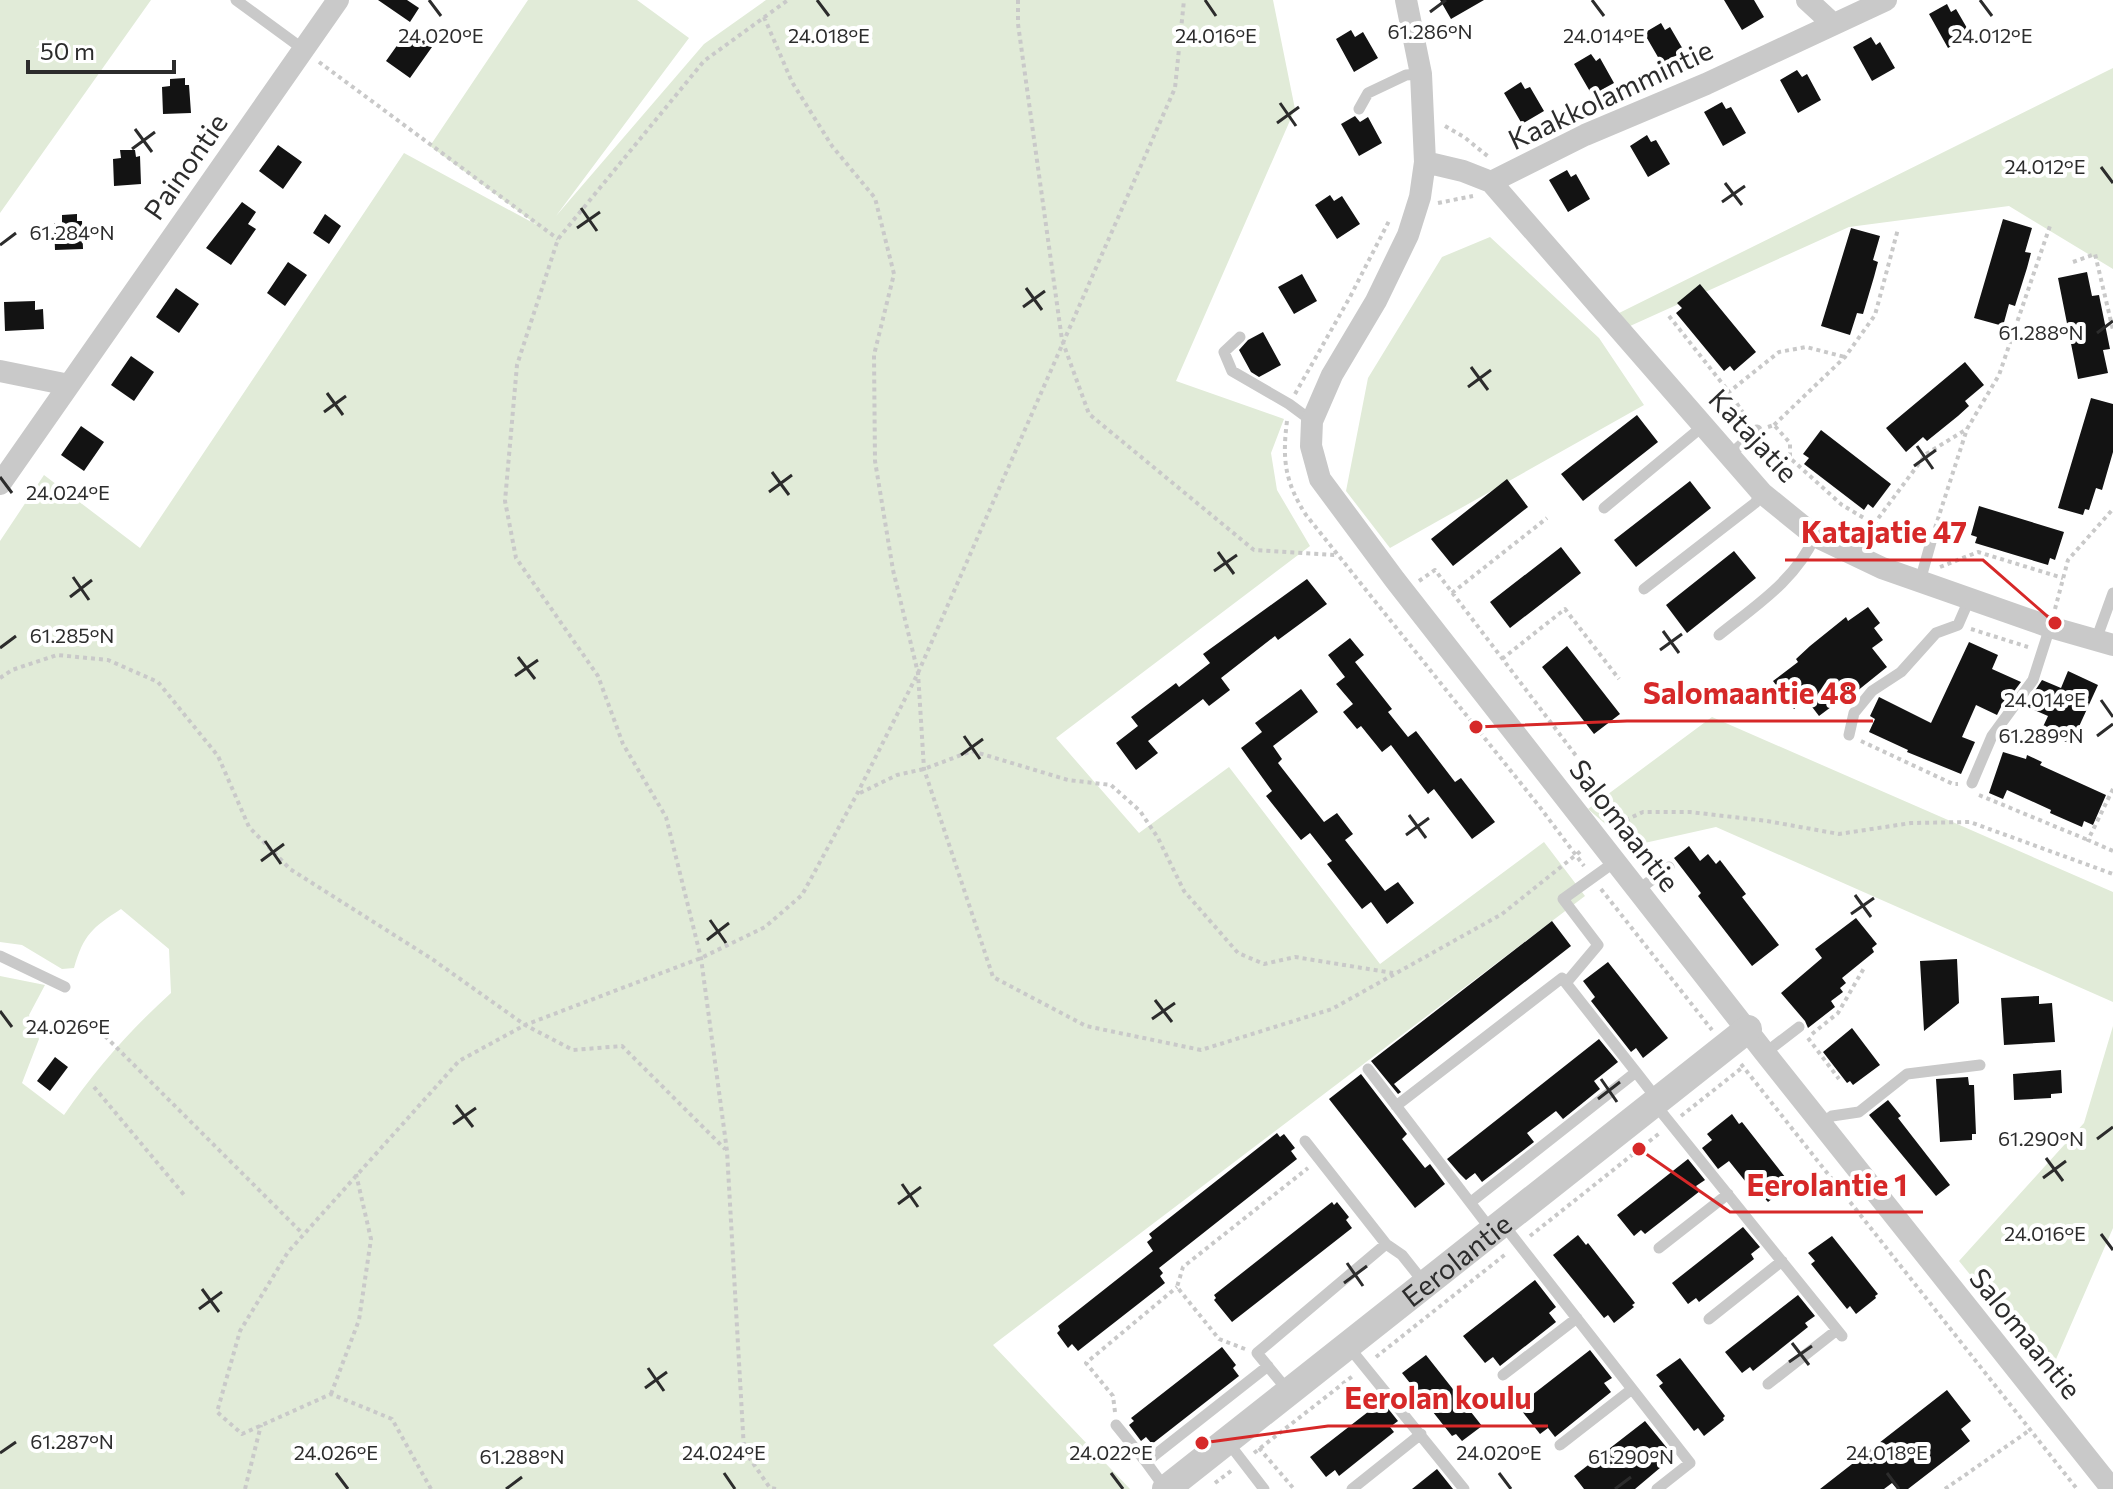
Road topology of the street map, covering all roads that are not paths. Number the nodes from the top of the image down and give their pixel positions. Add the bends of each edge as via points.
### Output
1 (236, 0) edge
2 (338, 0) edge
3 (1406, 0) edge
4 (1807, 0) edge
5 (1886, 0) edge
6 (1832, 23) junction
7 (303, 49) junction
8 (1421, 74) junction
9 (1359, 109) dead end
10 (1425, 162) junction
11 (1489, 181) junction
12 (1240, 337) dead end
13 (0, 371) edge
14 (69, 385) junction
15 (1312, 421) junction
16 (1703, 426) junction
17 (1757, 430) road end
18 (1729, 456) junction
19 (0, 484) edge
20 (1762, 493) junction
21 (1604, 508) dead end
22 (1815, 536) junction
23 (1931, 542) road end
24 (1922, 573) junction
25 (1644, 589) dead end
26 (2113, 593) edge
27 (1966, 597) junction
28 (2050, 627) junction
29 (1719, 635) dead end
30 (2105, 642) edge
31 (1849, 735) dead end
32 (1972, 783) dead end
33 (1616, 861) junction
34 (1669, 867) dead end
35 (1638, 890) junction
36 (0, 956) edge
37 (1566, 983) junction
38 (65, 987) dead end
39 (1799, 1027) dead end
40 (1739, 1047) junction
41 (1765, 1053) junction
42 (1980, 1065) dead end
43 (1368, 1069) dead end
44 (1636, 1072) junction
45 (1396, 1106) junction
46 (1661, 1108) junction
47 (1821, 1124) junction
48 (1305, 1141) dead end
49 (1728, 1194) junction
50 (1471, 1202) junction
51 (1505, 1233) junction
52 (1386, 1244) junction
53 (1659, 1248) dead end
54 (1782, 1261) junction
55 (1426, 1284) junction
56 (1577, 1318) junction
57 (1709, 1319) dead end
58 (1357, 1355) junction
59 (1268, 1366) junction
60 (1503, 1375) dead end
61 (1768, 1384) dead end
62 (1632, 1389) junction
63 (1289, 1392) junction
64 (1116, 1425) road end
65 (1421, 1434) junction
66 (1560, 1445) dead end
67 (1235, 1451) junction
68 (1146, 1462) junction
69 (2111, 1488) edge
70 (1166, 1489) edge
71 (1264, 1489) edge
72 (1352, 1489) edge
73 (1464, 1489) edge
74 (1657, 1489) edge

1 - 7 lane
2 - 7 street, Painontie
3 - 8 street, Salomaantie
4 - 6 street
5 - 6 street, Kaakkolammintie
6 - 11 street, Kaakkolammintie
7 - 14 street, Painontie
8 - 9 lane via 1406,75 1368,93
8 - 10 street, Salomaantie
10 - 11 street
10 - 15 street, Salomaantie via 1408,235
11 - 16 street, Katajatie
12 - 15 lane via 1224,352 1232,371
13 - 14 street
14 - 19 street, Painontie
15 - 33 street, Salomaantie via 1311,446 1320,479
16 - 18 street, Katajatie
16 - 21 lane
17 - 18 lane
18 - 20 street, Katajatie
20 - 22 street, Katajatie
20 - 25 lane
22 - 24 street, Katajatie via 1882,568
22 - 29 lane via 1781,585
23 - 24 lane
24 - 27 street, Katajatie
26 - 30 lane
27 - 28 street, Katajatie
27 - 31 lane via 1958,625 1936,633 1901,672 1872,691 1854,713
28 - 30 street, Katajatie
28 - 32 lane via 2033,680 1992,736
33 - 35 street, Salomaantie
33 - 37 lane via 1563,899 1598,945
34 - 35 lane
35 - 40 street, Salomaantie
36 - 38 lane
37 - 44 lane
37 - 45 lane via 1562,978
39 - 41 lane
40 - 41 street, Salomaantie
40 - 46 street, Eerolantie
41 - 47 street, Salomaantie
42 - 47 lane via 1907,1074 1859,1112 1832,1116
43 - 45 lane
44 - 46 lane
44 - 50 lane
45 - 50 lane
46 - 49 lane
46 - 51 street, Eerolantie
47 - 69 street, Salomaantie
48 - 52 lane
49 - 53 lane
49 - 54 lane
50 - 51 lane
51 - 55 street, Eerolantie
51 - 56 lane
52 - 55 lane
52 - 59 lane via 1257,1353
54 - 57 lane
54 - 61 lane via 1840,1333
55 - 58 street, Eerolantie
56 - 60 lane
56 - 62 lane
58 - 63 street, Eerolantie
58 - 65 lane
59 - 63 lane
59 - 68 lane
62 - 66 lane
62 - 74 lane via 1690,1463
63 - 67 street, Eerolantie
64 - 68 lane
65 - 72 lane
65 - 73 lane
67 - 70 street, Eerolantie
67 - 71 lane
68 - 70 lane

